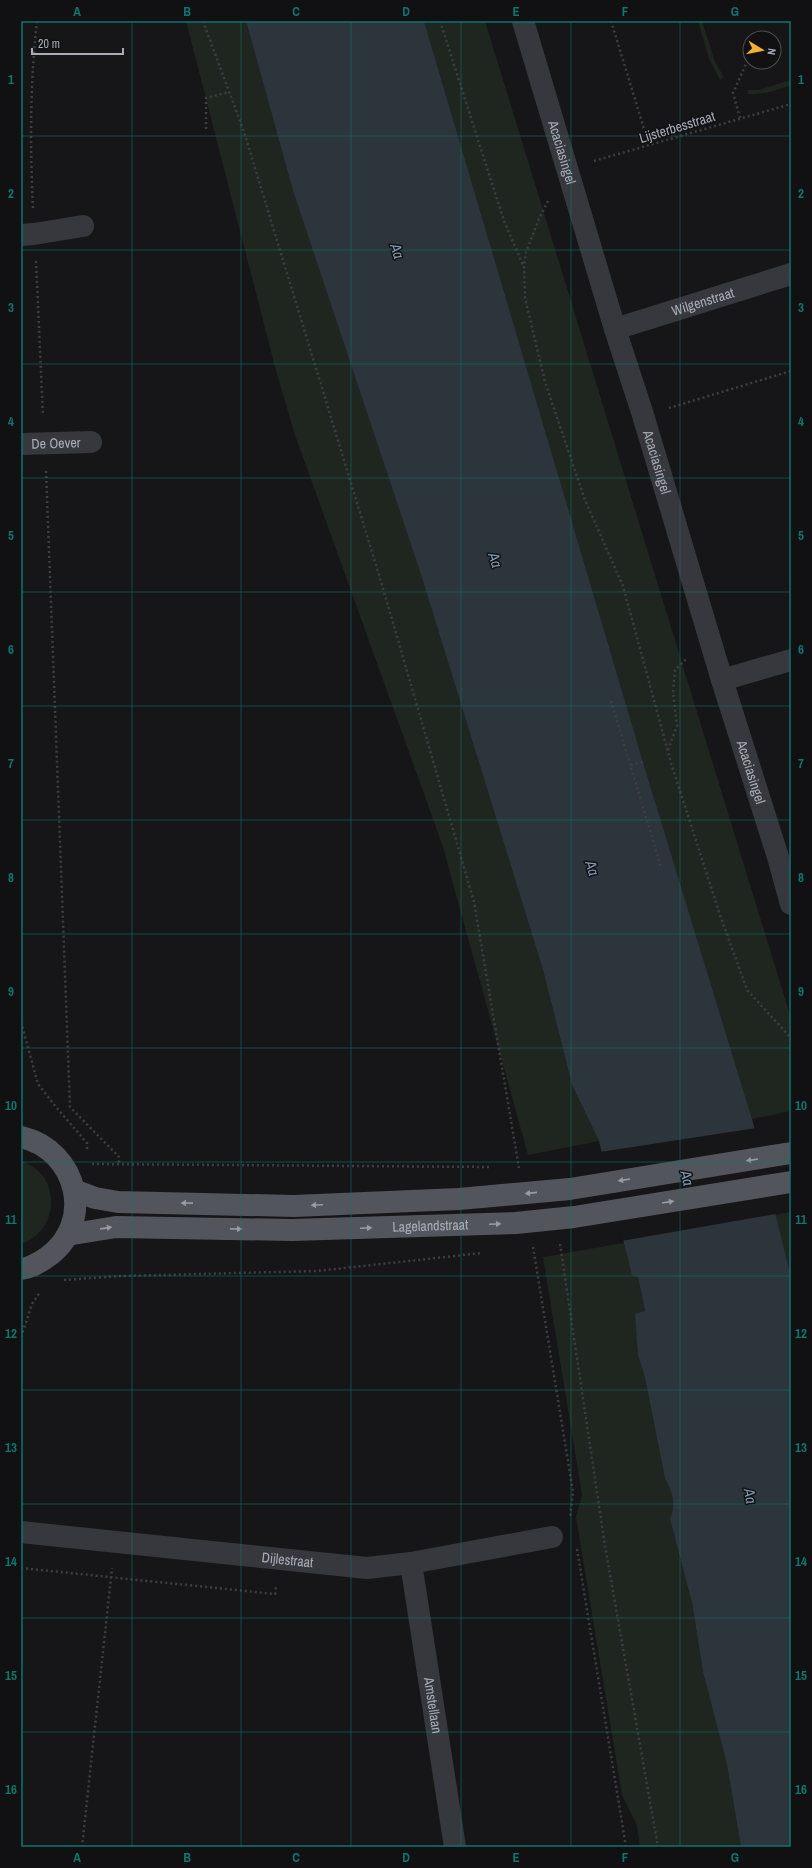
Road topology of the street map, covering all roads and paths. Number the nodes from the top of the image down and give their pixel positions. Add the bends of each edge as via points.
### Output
1 (37, 21) edge
2 (203, 21) edge
3 (440, 21) edge
4 (523, 21) edge
5 (611, 21) edge
6 (743, 70) edge
7 (229, 92) junction
8 (791, 104) edge
9 (740, 118) junction
10 (206, 129) dead end
11 (649, 145) junction
12 (568, 169) junction
13 (82, 226) dead end
14 (28, 234) edge
15 (524, 266) junction
16 (790, 278) edge
17 (615, 329) junction
18 (791, 371) edge
19 (643, 416) junction
20 (91, 442) dead end
21 (45, 443) junction
22 (21, 444) edge
23 (713, 650) junction
24 (791, 660) edge
25 (722, 680) junction
26 (612, 701) dead end
27 (668, 751) junction
28 (643, 762) dead end
29 (631, 765) junction
30 (661, 866) dead end
31 (791, 904) edge
32 (21, 1022) edge
33 (791, 1038) edge
34 (21, 1137) edge
35 (791, 1153) edge
36 (87, 1157) dead end
37 (87, 1164) dead end
38 (119, 1164) junction
39 (496, 1167) dead end
40 (511, 1167) dead end
41 (519, 1167) junction
42 (527, 1167) dead end
43 (791, 1182) edge
44 (74, 1190) junction
45 (524, 1194) junction
46 (528, 1221) junction
47 (67, 1235) junction
48 (566, 1241) dead end
49 (560, 1242) junction
50 (553, 1243) dead end
51 (539, 1245) dead end
52 (485, 1253) dead end
53 (21, 1269) edge
54 (62, 1280) dead end
55 (43, 1287) dead end
56 (21, 1337) edge
57 (21, 1532) edge
58 (552, 1537) dead end
59 (114, 1542) junction
60 (278, 1559) junction
61 (411, 1563) junction
62 (21, 1568) edge
63 (111, 1577) junction
64 (82, 1847) edge
65 (455, 1847) edge
66 (658, 1847) edge

1 - 14 path
2 - 7 path
3 - 15 path via 504,221
4 - 12 street, Acaciasingel
5 - 11 path
6 - 9 path via 733,93
7 - 10 path via 206,98
7 - 41 path via 244,132 375,563 474,902
8 - 9 path, Lijsterbesstraat
9 - 11 path, Lijsterbesstraat
11 - 12 path, Lijsterbesstraat
12 - 15 path via 538,221 526,252
12 - 17 street, Acaciasingel
13 - 14 street
14 - 21 path
15 - 27 path via 525,298 545,382 585,500 623,586
16 - 17 street, Wilgenstraat
17 - 19 street, Acaciasingel
18 - 19 path
19 - 23 street, Acaciasingel
20 - 21 street, De Oever
21 - 22 street, De Oever
21 - 38 path via 70,1107 120,1157
23 - 25 street, Acaciasingel
23 - 27 path via 688,656 675,670 673,692 676,726
24 - 25 street
25 - 31 street, Acaciasingel
26 - 29 path
27 - 33 path via 720,915 747,990
28 - 29 path
29 - 30 path
32 - 36 path via 38,1084 87,1143
34 - 44 main road via 48,1149 64,1165
35 -> 45 main road, Lagelandstraat via 570,1189
37 - 38 path
38 - 39 path
40 - 41 path
41 - 42 path
41 - 45 path
46 -> 43 main road, Lagelandstraat via 574,1217
45 -> 44 main road, Lagelandstraat via 294,1206 118,1202 95,1198
44 - 47 main road via 75,1210
47 -> 46 main road, Lagelandstraat via 116,1227 292,1230
46 - 51 path via 532,1246
47 - 53 main road via 54,1252 36,1264
48 - 49 path
49 - 50 path
49 - 66 path via 605,1546
52 - 54 path via 318,1272 121,1276
55 - 56 path via 32,1304
57 - 59 street, Dijlestraat
58 - 61 street, Dijlestraat
59 - 60 street, Dijlestraat
59 - 63 path
60 - 61 street, Dijlestraat via 366,1568
60 - 63 path via 275,1594
61 - 65 street, Amstellaan
62 - 63 path
63 - 64 path

